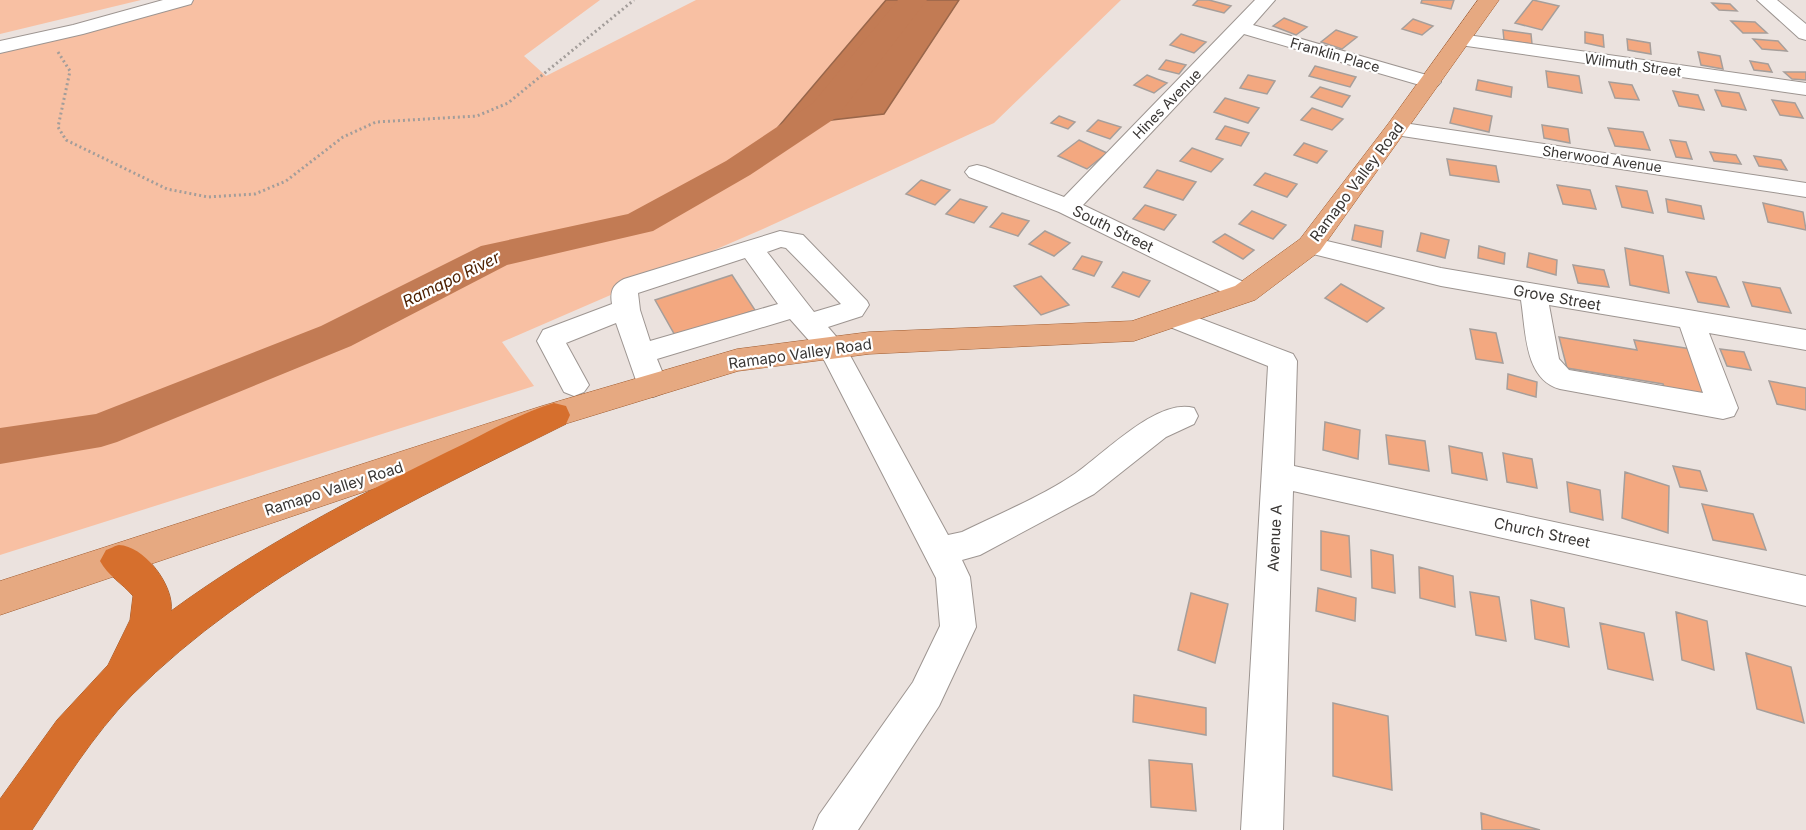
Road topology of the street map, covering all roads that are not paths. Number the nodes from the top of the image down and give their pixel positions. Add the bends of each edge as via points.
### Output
1 (184, 0) edge
2 (1266, 0) edge
3 (1489, 0) edge
4 (1766, 0) edge
5 (1240, 27) junction
6 (1806, 34) edge
7 (1460, 40) junction
8 (0, 47) edge
9 (1430, 82) junction
10 (1806, 89) edge
11 (1397, 129) junction
12 (977, 172) dead end
13 (1806, 190) edge
14 (1068, 207) junction
15 (1310, 245) junction
16 (751, 248) junction
17 (1245, 292) junction
18 (1534, 294) junction
19 (627, 309) junction
20 (1175, 318) junction
21 (1691, 321) junction
22 (812, 326) junction
23 (1806, 340) edge
24 (641, 354) junction
25 (574, 384) dead end
26 (653, 386) junction
27 (554, 415) junction
28 (1183, 416) dead end
29 (1278, 475) junction
30 (939, 550) junction
31 (119, 561) junction
32 (1806, 591) edge
33 (0, 598) edge
34 (119, 681) junction
35 (5, 830) edge
36 (834, 830) edge
37 (1262, 830) edge

1 - 8 street
2 - 5 street, Hines Avenue
3 - 7 main road, Ramapo Valley Road
4 - 6 street
5 - 9 street, Franklin Place
5 - 14 street, Hines Avenue
7 - 9 main road, Ramapo Valley Road
7 - 10 street, Wilmuth Street
9 - 11 main road, Ramapo Valley Road
11 - 13 street, Sherwood Avenue
11 - 15 main road, Ramapo Valley Road
12 - 14 street, South Street
14 - 17 street, South Street
15 - 17 main road, Ramapo Valley Road
15 - 18 street, Grove Street via 1431,275
16 - 19 street via 633,285 624,294
16 - 22 street
16 - 22 street via 780,239 794,241 854,301 852,310
17 - 20 main road, Ramapo Valley Road
18 - 21 street, Grove Street
18 - 21 street via 1545,362 1560,379 1723,408
19 - 24 street
19 - 25 street via 553,337 551,341
20 - 22 main road, Ramapo Valley Road via 1134,331 869,343
20 - 29 street, Avenue A via 1283,361
21 - 23 street, Grove Street
22 - 24 street
22 - 26 main road, Ramapo Valley Road via 737,360
22 - 30 street
24 - 26 street
26 - 27 main road, Ramapo Valley Road
27 - 31 main road, Ramapo Valley Road
27 - 34 highway via 320,534 191,617
28 - 30 street via 1155,429 1083,485 968,545
29 - 32 street, Church Street
29 - 37 street, Avenue A
30 - 36 street via 953,577 958,627 926,694
31 - 33 main road, Ramapo Valley Road
31 - 34 highway via 139,573 149,586 154,605
34 - 35 highway via 82,720

